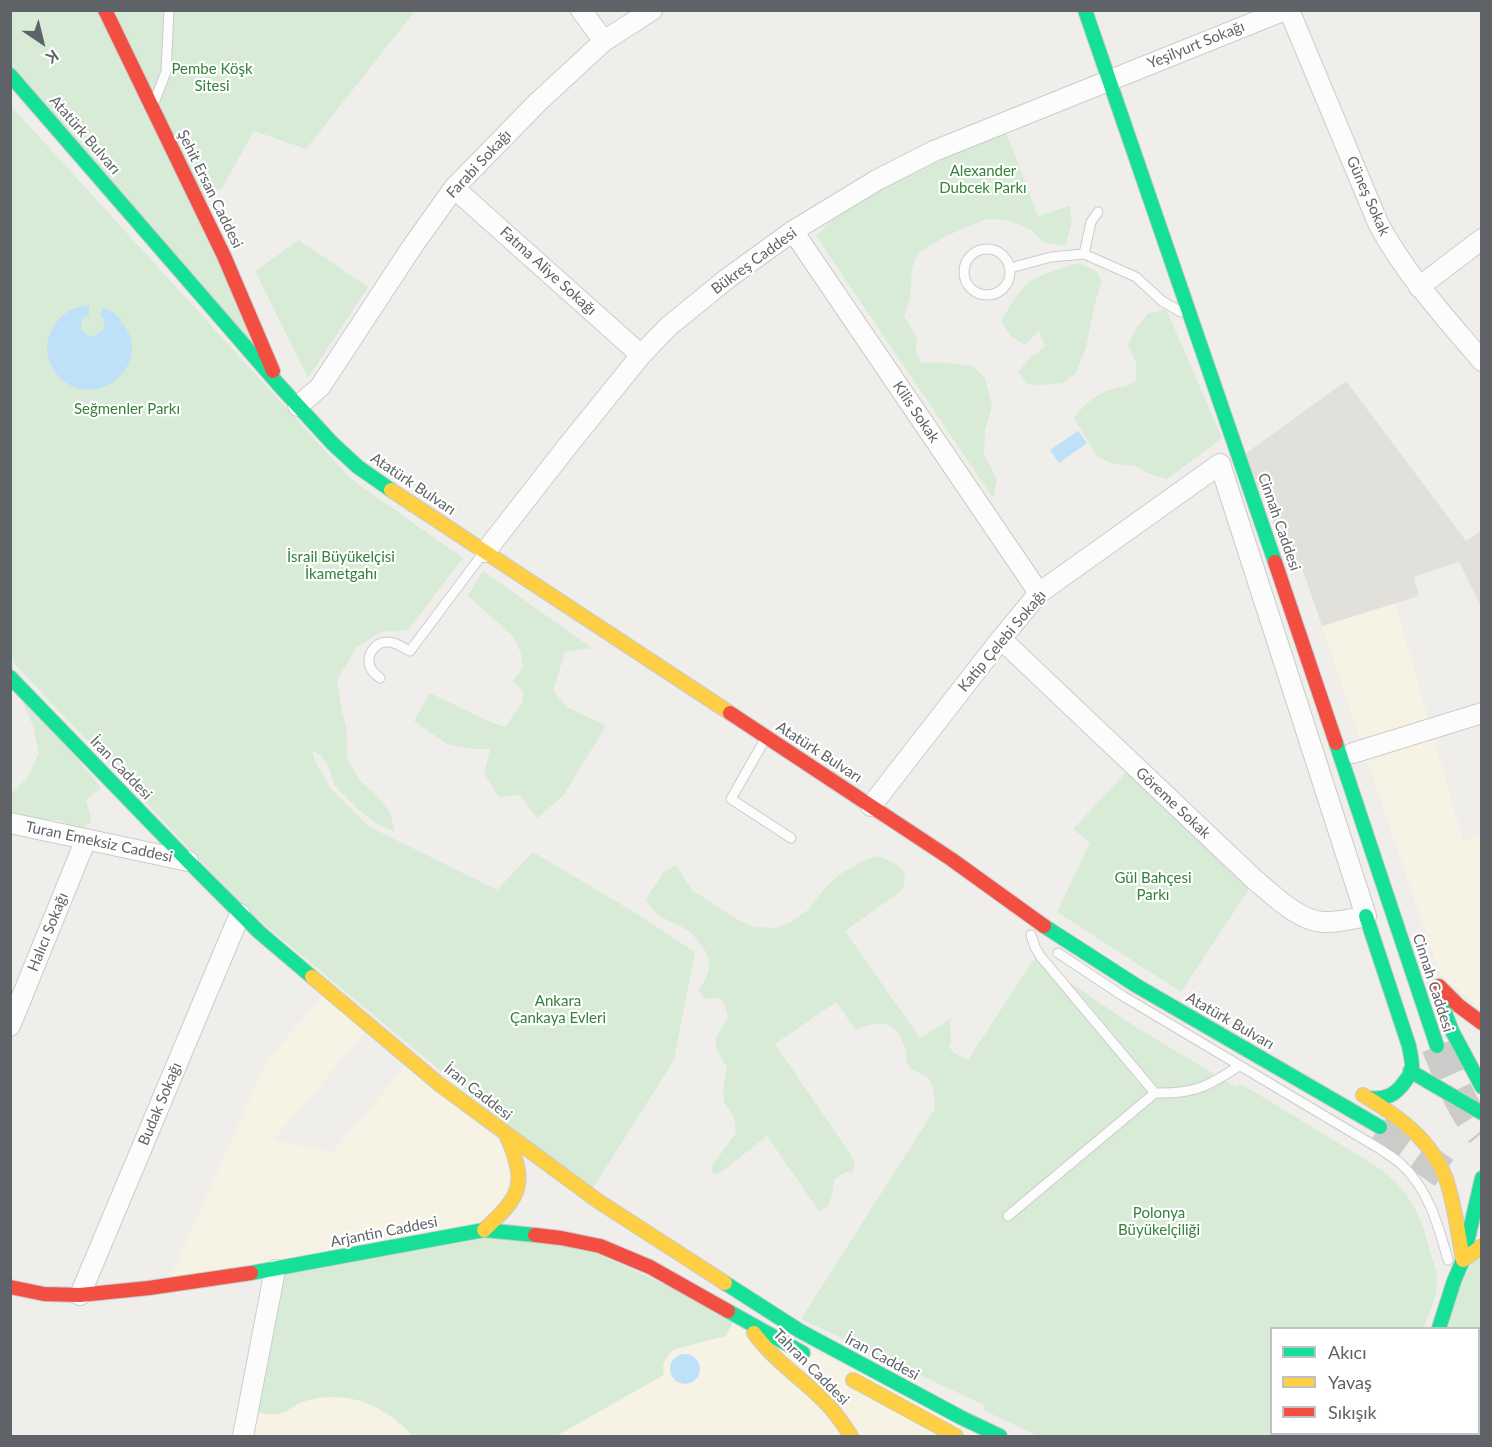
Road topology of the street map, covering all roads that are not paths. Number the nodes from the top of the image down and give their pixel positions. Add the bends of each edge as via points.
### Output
1 (105, 10) edge
2 (169, 10) edge
3 (581, 10) edge
4 (652, 10) edge
5 (1085, 10) edge
6 (1285, 10) edge
7 (1289, 10) edge
8 (604, 41) junction
9 (10, 75) edge
10 (1108, 80) junction
11 (152, 108) junction
12 (454, 188) junction
13 (1098, 212) dead end
14 (793, 231) junction
15 (1482, 238) edge
16 (1084, 254) junction
17 (1010, 268) junction
18 (1419, 287) junction
19 (1191, 318) junction
20 (642, 355) junction
21 (1482, 362) edge
22 (278, 384) junction
23 (298, 406) junction
24 (1269, 544) junction
25 (485, 552) junction
26 (1039, 593) junction
27 (1001, 639) junction
28 (10, 677) edge
29 (380, 678) dead end
30 (1482, 713) edge
31 (766, 737) junction
32 (1353, 753) junction
33 (1368, 798) dead end
34 (872, 806) junction
35 (888, 817) junction
36 (10, 824) edge
37 (929, 829) dead end
38 (791, 838) dead end
39 (86, 839) junction
40 (910, 843) dead end
41 (188, 861) junction
42 (240, 914) junction
43 (1366, 916) junction
44 (1022, 929) dead end
45 (1031, 935) junction
46 (1040, 942) dead end
47 (1050, 948) dead end
48 (1482, 1023) edge
49 (10, 1026) edge
50 (1437, 1046) tunnel mouth
51 (1239, 1066) junction
52 (1410, 1071) junction
53 (1349, 1087) dead end
54 (1482, 1087) edge
55 (1155, 1093) junction
56 (1368, 1098) junction
57 (1482, 1113) edge
58 (1380, 1128) tunnel mouth
59 (506, 1134) junction
60 (1482, 1178) edge
61 (1008, 1216) dead end
62 (484, 1230) junction
63 (1482, 1245) edge
64 (1463, 1260) junction
65 (275, 1270) junction
66 (1454, 1281) junction
67 (10, 1287) edge
68 (80, 1295) junction
69 (747, 1322) junction
70 (1440, 1327) edge
71 (820, 1362) dead end
72 (841, 1374) dead end
73 (950, 1434) edge
74 (243, 1437) edge
75 (851, 1437) edge
76 (932, 1437) edge
77 (1000, 1437) edge

1 - 11 main road, Şehit Ersan Caddesi
2 - 11 lane via 166,72
3 - 8 street
4 - 8 street, Farabi Sokağı
5 - 10 main road, Cinnah Caddesi
6 - 10 street, Yeşilyurt Sokağı
7 - 18 street, Güneş Sokak via 1378,223
8 - 12 street, Farabi Sokağı
9 - 22 main road, Atatürk Bulvarı
10 - 14 street, Bükreş Caddesi via 934,151 876,180
10 - 19 main road, Cinnah Caddesi
11 - 22 main road, Şehit Ersan Caddesi via 224,255
12 - 20 street, Fatma Aliye Sokağı
12 - 23 street, Farabi Sokağı via 320,387
13 - 16 lane via 1091,222
14 - 20 street, Bükreş Caddesi via 669,326
14 - 26 street, Kilis Sokak
15 - 18 street
16 - 17 lane via 1051,256
16 - 19 lane via 1136,277 1162,301
17 - 17 lane via 1001,253 978,250 967,261 964,276 970,289 991,296 1005,288
18 - 21 street, Güneş Sokak
19 - 24 main road, Cinnah Caddesi
20 - 25 street, Bükreş Caddesi
22 - 23 main road, Atatürk Bulvarı
23 - 25 main road, Atatürk Bulvarı via 358,467
24 - 32 main road via 1281,553 1292,571
24 - 50 main road, Cinnah Caddesi
25 - 29 lane via 410,651 387,642 372,649 369,665
25 - 31 main road, Atatürk Bulvarı
26 - 27 street, Katip Çelebi Sokağı
26 - 43 street, Katip Çelebi Sokağı via 1220,464
27 - 34 street, Katip Çelebi Sokağı
27 - 43 street, Göreme Sokak via 1284,903 1309,920 1334,922
28 - 41 main road, İran Caddesi
30 - 32 street
31 - 34 main road, Atatürk Bulvarı
31 - 38 lane via 731,799
32 - 33 main road
34 - 35 main road, Atatürk Bulvarı
35 - 37 main road, Atatürk Bulvarı
35 - 40 lane
35 - 58 main road, Atatürk Bulvarı via 1097,961
36 - 39 street, Turan Emeksiz Caddesi
39 - 41 street, Turan Emeksiz Caddesi
39 - 49 street, Halıcı Sokağı
41 - 42 main road, İran Caddesi
42 - 59 main road, İran Caddesi via 439,1084
42 - 68 street, Budak Sokağı
43 - 52 main road via 1408,1046
44 - 45 lane
45 - 46 lane
45 - 55 lane via 1041,957
47 - 51 lane
48 - 54 main road, Cinnah Caddesi via 1455,1004 1432,979 1452,1031
51 - 55 lane via 1202,1087
51 - 66 lane via 1400,1163 1433,1210
52 - 56 main road via 1394,1093 1379,1099
52 - 57 main road
53 - 56 main road
55 - 61 lane
56 - 64 main road via 1413,1129 1434,1155 1451,1196
59 - 62 main road via 519,1169 519,1188 507,1208
59 - 77 main road, İran Caddesi via 598,1202 800,1331
60 - 64 main road
62 - 65 main road, Arjantin Caddesi
62 - 69 main road, Arjantin Caddesi via 600,1246 650,1267
63 - 64 main road
64 - 66 main road
65 - 68 main road, Arjantin Caddesi
65 - 74 street
66 - 70 main road
67 - 68 main road, Arjantin Caddesi via 44,1294
69 - 71 main road
69 - 75 main road, Tahran Caddesi via 775,1358 823,1400
72 - 73 main road
73 - 76 main road

